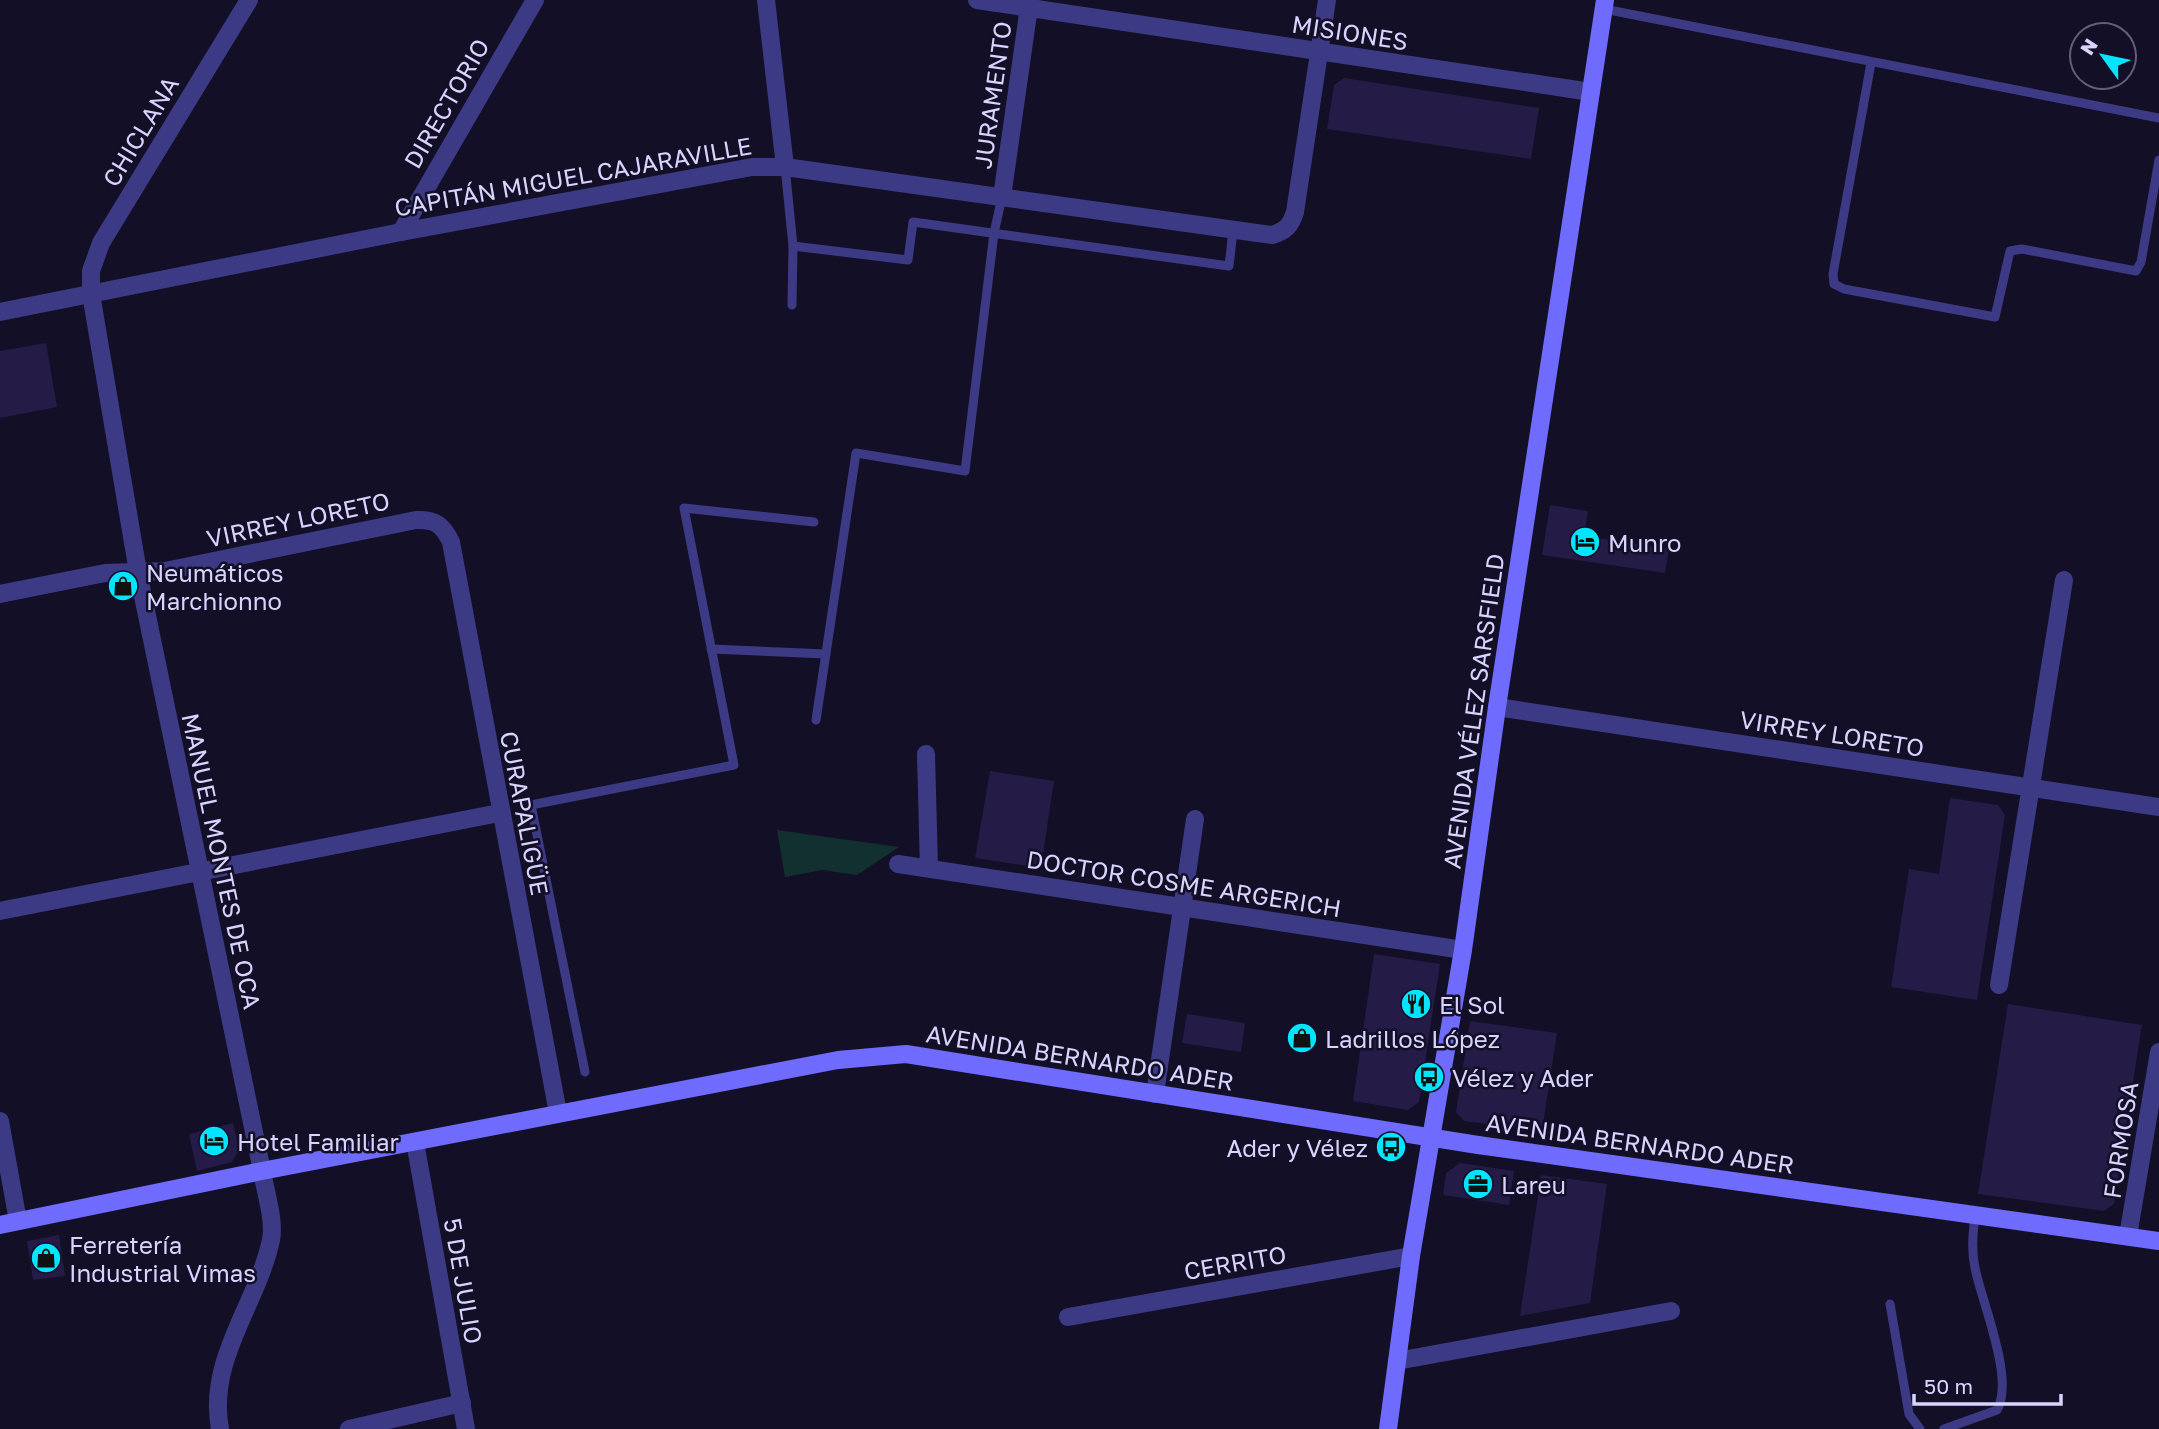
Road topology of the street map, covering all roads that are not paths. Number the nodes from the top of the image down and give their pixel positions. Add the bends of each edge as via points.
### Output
1 (249, 0) edge
2 (535, 0) edge
3 (766, 0) edge
4 (977, 0) edge
5 (1327, 0) edge
6 (1030, 4) edge
7 (1605, 4) edge
8 (1319, 52) junction
9 (1871, 63) junction
10 (1591, 92) junction
11 (2159, 118) edge
12 (2159, 160) edge
13 (785, 167) junction
14 (1002, 197) junction
15 (1233, 231) junction
16 (401, 232) junction
17 (994, 233) junction
18 (793, 246) junction
19 (91, 294) junction
20 (792, 305) dead end
21 (0, 312) edge
22 (814, 522) dead end
23 (439, 524) joint
24 (138, 572) junction
25 (2064, 580) dead end
26 (0, 594) edge
27 (711, 649) junction
28 (826, 654) junction
29 (1497, 708) junction
30 (817, 720) dead end
31 (926, 754) dead end
32 (2031, 788) junction
33 (2159, 807) edge
34 (499, 813) junction
35 (1195, 819) dead end
36 (898, 864) dead end
37 (929, 868) junction
38 (199, 873) junction
39 (1180, 908) junction
40 (0, 911) edge
41 (1463, 950) junction
42 (1999, 985) dead end
43 (2159, 1052) edge
44 (585, 1072) dead end
45 (1155, 1094) junction
46 (558, 1113) junction
47 (0, 1121) edge
48 (1431, 1138) junction
49 (415, 1142) junction
50 (262, 1171) junction
51 (1975, 1215) junction
52 (19, 1221) junction
53 (0, 1225) edge
54 (2129, 1236) junction
55 (2159, 1241) edge
56 (1411, 1256) junction
57 (1890, 1304) dead end
58 (1671, 1311) dead end
59 (1068, 1317) dead end
60 (1396, 1361) junction
61 (461, 1403) junction
62 (220, 1429) edge
63 (349, 1429) edge
64 (466, 1429) edge
65 (1388, 1429) edge
66 (1920, 1429) edge
67 (1944, 1429) edge

1 - 19 street, CHICLANA via 101,243 91,271
2 - 16 street, DIRECTORIO
3 - 13 street
4 - 6 street, MISIONES
5 - 8 street
6 - 8 street, MISIONES
6 - 14 street, JURAMENTO
7 - 9 lane
7 - 10 main road, AVENIDA VÉLEZ SARSFIELD
8 - 10 street, MISIONES
8 - 15 street, CAPITÁN MIGUEL CAJARAVILLE via 1292,224 1283,232 1259,235
9 - 11 lane
9 - 12 lane via 1833,274 1834,284 1844,289 1995,317 2010,251 2022,249 2136,271
10 - 29 main road, AVENIDA VÉLEZ SARSFIELD
13 - 14 street, CAPITÁN MIGUEL CAJARAVILLE
13 - 16 street, CAPITÁN MIGUEL CAJARAVILLE via 752,167
13 - 18 lane
14 - 15 street, CAPITÁN MIGUEL CAJARAVILLE
14 - 17 lane
15 - 17 lane via 1229,266
16 - 19 street, CAPITÁN MIGUEL CAJARAVILLE
17 - 18 lane via 914,222 908,260
17 - 28 lane via 965,471 856,453
18 - 20 lane
19 - 21 street, CAPITÁN MIGUEL CAJARAVILLE
19 - 24 street, MANUEL MONTES DE OCA
22 - 27 lane via 684,508
23 - 24 street, VIRREY LORETO via 416,520 165,571
23 - 34 street, CURAPALIGÜE via 451,542
24 - 26 street, VIRREY LORETO via 105,573
24 - 38 street, MANUEL MONTES DE OCA
25 - 32 street
27 - 28 lane
27 - 44 lane via 734,765 531,805
28 - 30 lane
29 - 32 street, VIRREY LORETO
29 - 41 main road, AVENIDA VÉLEZ SARSFIELD
31 - 37 street
32 - 33 street, VIRREY LORETO
32 - 42 street
34 - 38 street
34 - 46 street, CURAPALIGÜE
35 - 39 street
36 - 37 street, DOCTOR COSME ARGERICH
37 - 39 street, DOCTOR COSME ARGERICH
38 - 40 street
38 - 50 street, MANUEL MONTES DE OCA
39 - 41 street, DOCTOR COSME ARGERICH
39 - 45 street
41 - 48 main road, AVENIDA VÉLEZ SARSFIELD
43 - 54 street, FORMOSA
45 - 46 main road, AVENIDA BERNARDO ADER via 906,1054 838,1060
45 - 48 main road, AVENIDA BERNARDO ADER
46 - 49 main road, AVENIDA BERNARDO ADER
47 - 52 street
48 - 51 main road, AVENIDA BERNARDO ADER
48 - 56 main road, AVENIDA VÉLEZ SARSFIELD
49 - 50 main road, AVENIDA BERNARDO ADER
49 - 61 street, 5 DE JULIO
50 - 52 main road, AVENIDA BERNARDO ADER
50 - 62 street, MANUEL MONTES DE OCA via 272,1236 218,1381
51 - 54 main road, AVENIDA BERNARDO ADER
51 - 67 lane via 1974,1267 1994,1341 2003,1401 1997,1410
52 - 53 main road, AVENIDA BERNARDO ADER
54 - 55 main road, AVENIDA BERNARDO ADER
56 - 59 street, CERRITO
56 - 60 main road, AVENIDA VÉLEZ SARSFIELD
57 - 66 lane via 1909,1415
58 - 60 street
60 - 65 main road, AVENIDA VÉLEZ SARSFIELD
61 - 63 street
61 - 64 street, 5 DE JULIO

